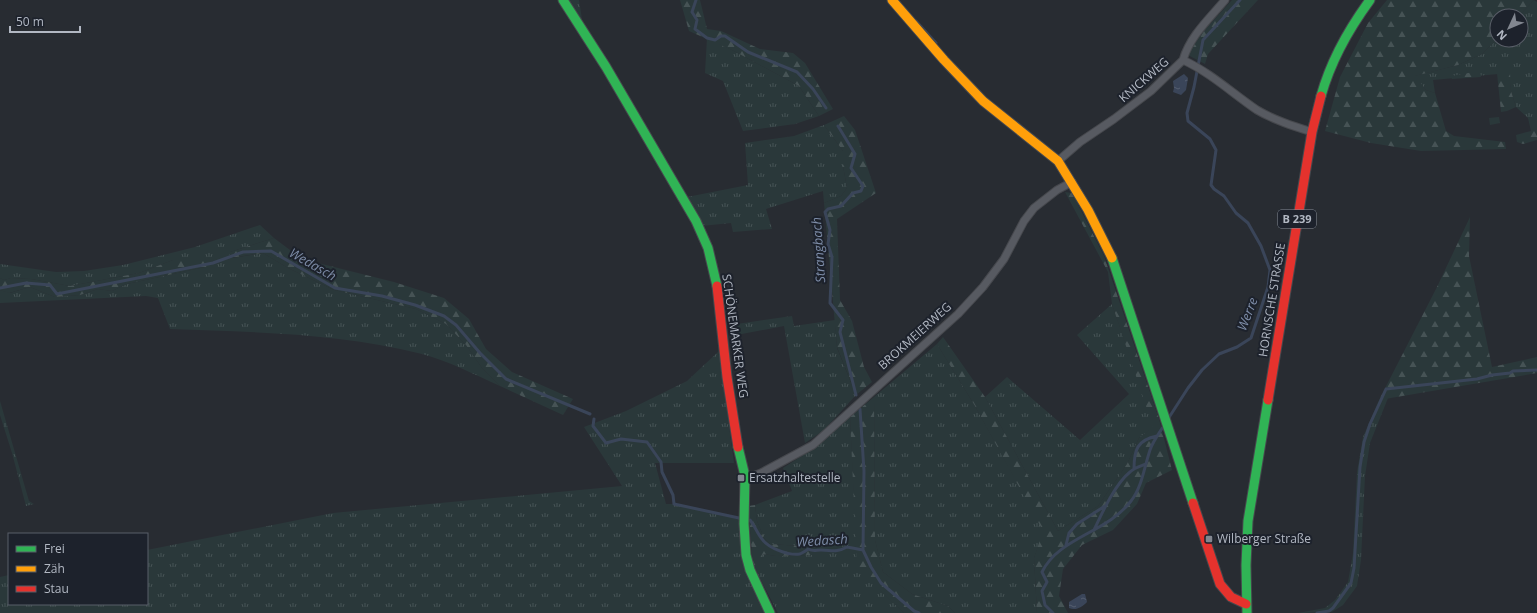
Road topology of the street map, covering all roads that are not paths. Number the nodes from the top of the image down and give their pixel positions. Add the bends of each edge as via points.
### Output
1 (564, 0) edge
2 (892, 0) edge
3 (1225, 0) edge
4 (1370, 0) edge
5 (1183, 60) junction
6 (1312, 132) junction
7 (1058, 162) junction
8 (1072, 182) junction
9 (745, 476) junction
10 (1247, 608) edge
11 (770, 613) edge

1 - 9 street, SCHÖNEMARKER WEG via 680,192 708,248 715,274 727,377
2 - 7 street via 983,101
3 - 5 street via 1193,38
4 - 6 street, HORNSCHE STRASSE / B 239 via 1354,21 1336,53 1320,96
5 - 6 street, KNICKWEG via 1202,69 1258,110 1289,125
5 - 7 street, KNICKWEG via 1150,90 1080,142
6 - 10 street, HORNSCHE STRASSE / B 239 via 1258,451 1246,541
7 - 8 street
8 - 9 street, BROKMEIERWEG via 1034,208 1024,221 1004,259 958,314 813,445 761,473
8 - 10 street via 1114,263 1220,584 1230,598
9 - 11 street, SCHÖNEMARKER WEG via 746,554 750,570

